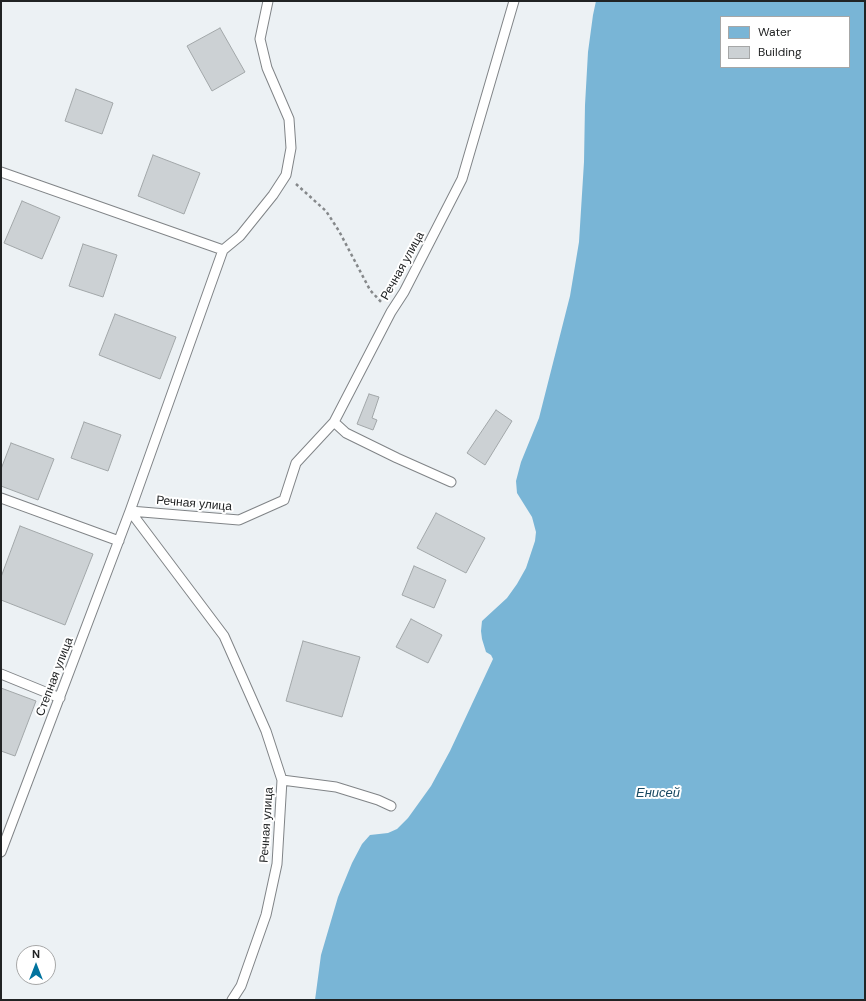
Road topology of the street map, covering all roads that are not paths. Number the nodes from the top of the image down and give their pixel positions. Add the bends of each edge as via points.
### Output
1 (268, 1) edge
2 (514, 1) edge
3 (1, 172) edge
4 (223, 250) junction
5 (334, 422) junction
6 (451, 482) dead end
7 (1, 498) edge
8 (130, 511) junction
9 (119, 541) junction
10 (1, 674) edge
11 (60, 698) junction
12 (282, 780) junction
13 (391, 806) dead end
14 (1, 852) edge
15 (232, 1000) edge

1 - 4 lane via 260,40 267,68 289,119 291,148 286,175 273,196 240,236
2 - 5 lane, Речная улица via 462,179
3 - 4 lane
4 - 8 lane, Степная улица
5 - 6 lane via 346,433
5 - 8 lane, Речная улица via 296,463 284,500 239,520
7 - 9 lane
8 - 9 lane, Степная улица
8 - 12 lane, Речная улица via 224,636 266,732
9 - 11 lane, Степная улица
10 - 11 lane
11 - 14 lane, Степная улица
12 - 13 lane via 336,787
12 - 15 lane, Речная улица via 277,864 266,915 241,986

